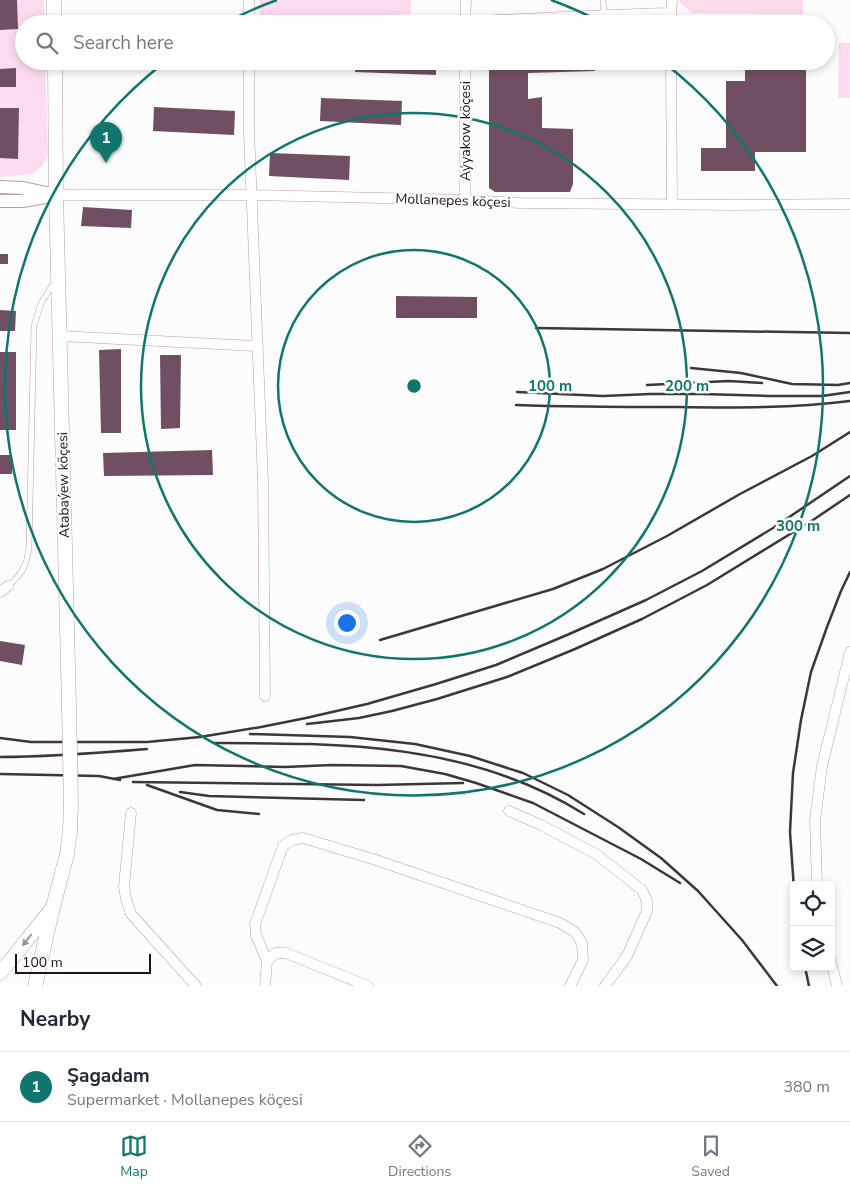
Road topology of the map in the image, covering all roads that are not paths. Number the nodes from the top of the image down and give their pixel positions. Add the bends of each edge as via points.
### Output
1 (54, 0) edge
2 (249, 0) edge
3 (466, 0) edge
4 (603, 0) edge
5 (672, 0) edge
6 (604, 14) junction
7 (54, 15) edge
8 (249, 15) edge
9 (466, 15) edge
10 (589, 15) edge
11 (621, 15) edge
12 (671, 15) edge
13 (55, 70) edge
14 (249, 70) edge
15 (465, 70) edge
16 (671, 70) edge
17 (0, 187) edge
18 (56, 195) junction
19 (251, 195) junction
20 (465, 200) junction
21 (0, 201) edge
22 (672, 204) junction
23 (850, 204) edge
24 (58, 276) junction
25 (60, 336) junction
26 (258, 346) junction
27 (4, 589) edge
28 (850, 652) edge
29 (265, 696) dead end
30 (509, 811) dead end
31 (131, 813) dead end
32 (817, 881) edge
33 (53, 906) junction
34 (267, 961) junction
35 (833, 971) edge
36 (0, 973) edge
37 (35, 986) edge
38 (196, 986) edge
39 (265, 986) edge
40 (368, 986) edge
41 (570, 986) edge
42 (605, 986) edge
43 (837, 986) edge

1 - 7 main road
2 - 8 street
3 - 9 street
4 - 6 lane
5 - 12 street
6 - 10 street
6 - 11 street
13 - 18 main road, Atabaýew köçesi
14 - 19 street
15 - 20 street, Aýyakow köçesi
16 - 22 street
17 - 18 street, Mollanepes köçesi
18 - 19 street, Mollanepes köçesi
18 - 21 street, Mollanepes köçesi via 24,201
18 - 24 main road, Atabaýew köçesi
19 - 20 street, Mollanepes köçesi
19 - 26 street
20 - 22 street, Mollanepes köçesi
22 - 23 street, Mollanepes köçesi
24 - 25 main road, Atabaýew köçesi
24 - 27 lane via 41,303 34,326 28,562 19,577
25 - 26 street
25 - 33 main road, Atabaýew köçesi, bridge via 71,804 67,854
26 - 29 street
28 - 32 street via 822,766 815,820
30 - 42 street via 596,854 642,890 647,900 647,912 627,956
31 - 38 street via 124,886 131,914
33 -> 36 main road, Atabaýew köçesi
33 - 37 main road, Atabaýew köçesi
34 - 39 street
34 - 40 street via 276,952 286,953
34 - 41 street via 255,924 283,846 302,838 560,923 575,932 582,942 583,960
35 - 43 street

